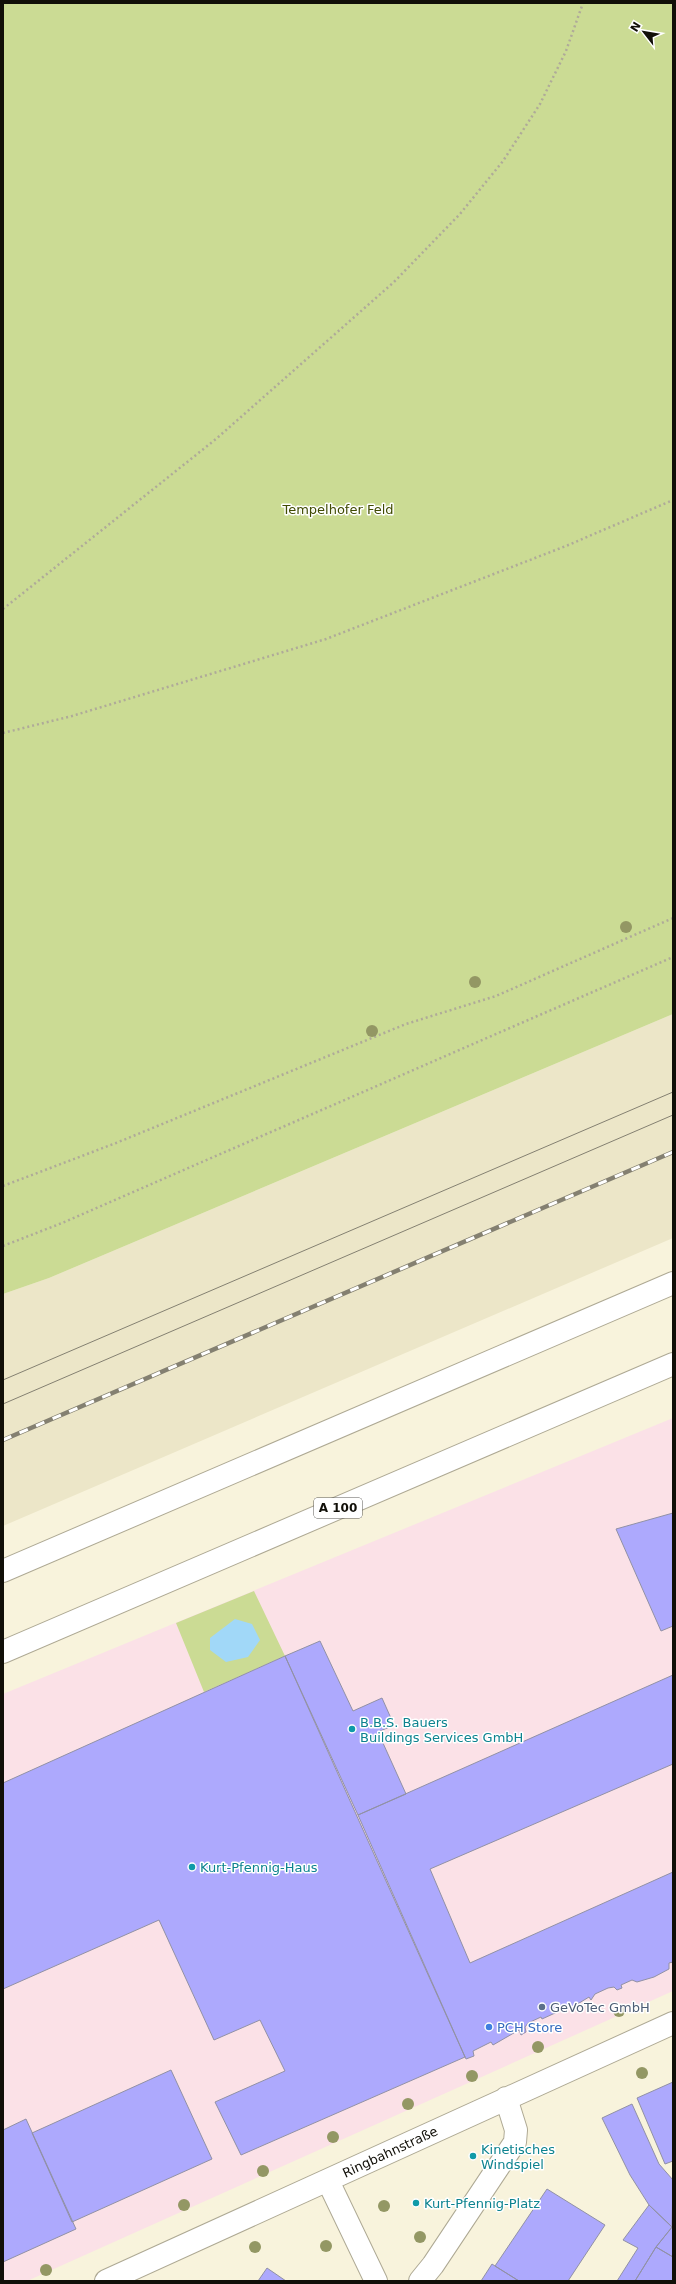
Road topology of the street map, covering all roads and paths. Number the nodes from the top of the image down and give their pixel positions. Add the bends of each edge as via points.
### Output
1 (583, 3) edge
2 (673, 500) edge
3 (3, 609) edge
4 (3, 733) edge
5 (673, 918) edge
6 (673, 957) edge
7 (3, 1186) edge
8 (3, 1246) edge
9 (673, 1283) edge
10 (673, 1364) edge
11 (3, 1571) edge
12 (3, 1652) edge
13 (673, 2023) edge
14 (506, 2098) junction
15 (328, 2181) junction
16 (106, 2281) edge
17 (376, 2281) edge
18 (420, 2281) edge

1 - 3 path via 566,51 540,104 503,161 460,214 394,282 216,439
2 - 4 path via 566,546 326,639 72,716
5 - 7 path via 496,996 406,1024 116,1144
6 - 8 path via 77,1217
9 - 11 main road
10 - 12 main road, A 100
13 - 14 main road, Ringbahnstraße
14 - 15 main road, Ringbahnstraße
14 - 18 main road via 516,2130 515,2142
15 - 16 main road, Ringbahnstraße
15 - 17 main road

